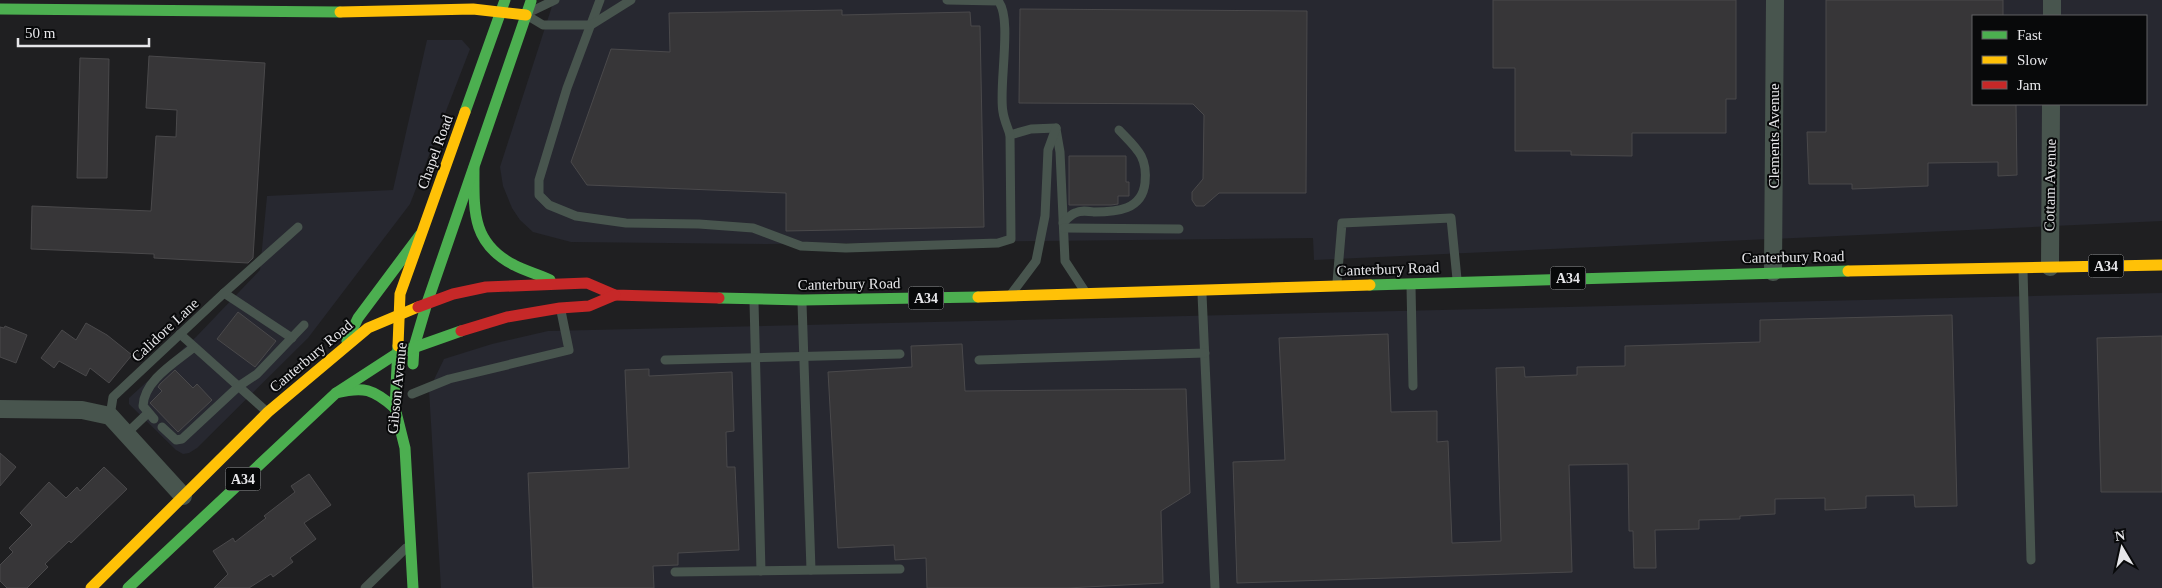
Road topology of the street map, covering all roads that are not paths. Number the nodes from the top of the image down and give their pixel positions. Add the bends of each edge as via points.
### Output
1 (531, 0) edge
2 (555, 0) edge
3 (600, 0) edge
4 (631, 0) edge
5 (947, 0) edge
6 (1775, 0) edge
7 (2052, 0) edge
8 (253, 6) edge
9 (503, 6) edge
10 (0, 9) edge
11 (526, 15) junction
12 (2052, 15) edge
13 (591, 25) junction
14 (2051, 105) edge
15 (1056, 128) junction
16 (1119, 130) dead end
17 (1010, 135) junction
18 (474, 168) junction
19 (1063, 225) junction
20 (298, 227) dead end
21 (1179, 229) dead end
22 (420, 236) junction
23 (2162, 265) edge
24 (2050, 267) junction
25 (2023, 268) junction
26 (1773, 272) junction
27 (1458, 281) junction
28 (1411, 283) junction
29 (558, 284) junction
30 (1337, 285) junction
31 (1202, 290) junction
32 (224, 293) junction
33 (1087, 294) junction
34 (615, 295) junction
35 (1009, 297) junction
36 (754, 300) junction
37 (802, 300) junction
38 (427, 303) junction
39 (560, 308) junction
40 (399, 315) junction
41 (304, 325) dead end
42 (180, 334) junction
43 (292, 338) junction
44 (194, 347) junction
45 (414, 347) junction
46 (343, 349) junction
47 (396, 354) junction
48 (900, 354) dead end
49 (1205, 354) junction
50 (804, 357) junction
51 (755, 358) junction
52 (665, 360) dead end
53 (979, 360) dead end
54 (412, 385) junction
55 (239, 386) junction
56 (1413, 386) dead end
57 (336, 393) junction
58 (395, 408) junction
59 (0, 409) edge
60 (268, 412) junction
61 (110, 416) junction
62 (162, 427) dead end
63 (126, 434) junction
64 (405, 448) junction
65 (183, 496) junction
66 (410, 545) junction
67 (2031, 560) dead end
68 (900, 569) dead end
69 (811, 570) junction
70 (761, 571) junction
71 (675, 572) dead end
72 (91, 588) edge
73 (128, 588) edge
74 (365, 588) edge
75 (413, 588) edge
76 (1215, 588) edge

1 - 11 main road
2 - 11 lane
3 - 13 lane
4 - 13 lane
5 - 17 lane via 998,1 1002,5 1002,112
6 - 26 street, Clements Avenue
7 - 12 street
8 - 9 main road via 381,12
8 - 10 main road
9 - 11 main road
9 - 22 main road, Chapel Road
11 - 13 lane via 543,25
11 - 18 main road
13 - 17 lane via 567,88 539,180 539,195 549,205 576,216 626,223 753,228 801,246 998,243 1011,239
14 - 24 street, Cottam Avenue
15 - 17 lane via 1031,129
15 - 19 lane
15 - 35 lane via 1048,150 1045,216 1036,261
16 - 19 lane via 1142,154 1146,173 1143,195 1138,203 1129,207 1074,213
18 - 29 main road via 475,219 482,239 506,261
18 - 38 main road
19 - 21 lane
19 - 33 lane via 1065,261
20 - 32 lane, Calidore Lane
22 - 40 main road, Chapel Road via 400,294
22 - 46 main road via 358,318
23 - 24 main road, Canterbury Road / A34
24 - 25 main road, Canterbury Road / A34
25 - 26 main road, Canterbury Road / A34
25 - 67 lane
26 - 27 main road, Canterbury Road / A34
27 - 28 main road, Canterbury Road / A34
27 - 30 lane via 1451,218 1342,223
28 - 30 main road, Canterbury Road / A34
28 - 56 lane
29 - 34 main road, Canterbury Road / A34 via 586,283
29 - 38 main road, Canterbury Road / A34 via 486,288
30 - 31 main road, Canterbury Road / A34
31 - 33 main road, Canterbury Road / A34
31 - 49 lane
32 - 42 lane, Calidore Lane
32 - 43 lane
33 - 35 main road, Canterbury Road / A34
34 - 36 main road, Canterbury Road / A34
34 - 39 main road, Canterbury Road / A34 via 589,306
35 - 37 main road, Canterbury Road / A34
36 - 37 main road, Canterbury Road / A34
36 - 51 lane
37 - 50 lane
38 - 40 main road, Canterbury Road / A34
38 - 45 main road, Gibson Avenue
39 - 45 main road, Canterbury Road / A34 via 507,317
39 - 54 lane via 569,350
40 - 46 main road, Canterbury Road / A34 via 368,328
40 - 47 main road, Gibson Avenue
41 - 43 lane
42 - 44 lane
42 - 61 lane, Calidore Lane via 113,397
43 - 55 lane via 257,374
44 - 55 lane
44 - 63 lane via 152,383 143,406 151,416
45 - 47 main road, Canterbury Road / A34
45 - 54 main road, Gibson Avenue
46 - 60 main road, Canterbury Road / A34
47 - 57 main road, Canterbury Road / A34
47 - 58 main road, Gibson Avenue
48 - 50 lane
49 - 53 lane
49 - 76 lane
50 - 51 lane
50 - 69 lane
51 - 52 lane
51 - 70 lane
54 - 64 main road, Gibson Avenue
55 - 60 lane
55 - 62 lane via 182,439 176,440
57 - 58 main road via 367,388 380,394
57 - 73 main road, Canterbury Road / A34
58 - 64 main road, Gibson Avenue
59 - 61 street via 82,410
60 - 65 main road, Canterbury Road / A34
61 - 63 street
63 - 65 street
64 - 66 main road, Gibson Avenue
65 - 72 main road, Canterbury Road / A34
66 - 74 lane
66 - 75 main road, Gibson Avenue
68 - 69 lane
69 - 70 lane
70 - 71 lane

